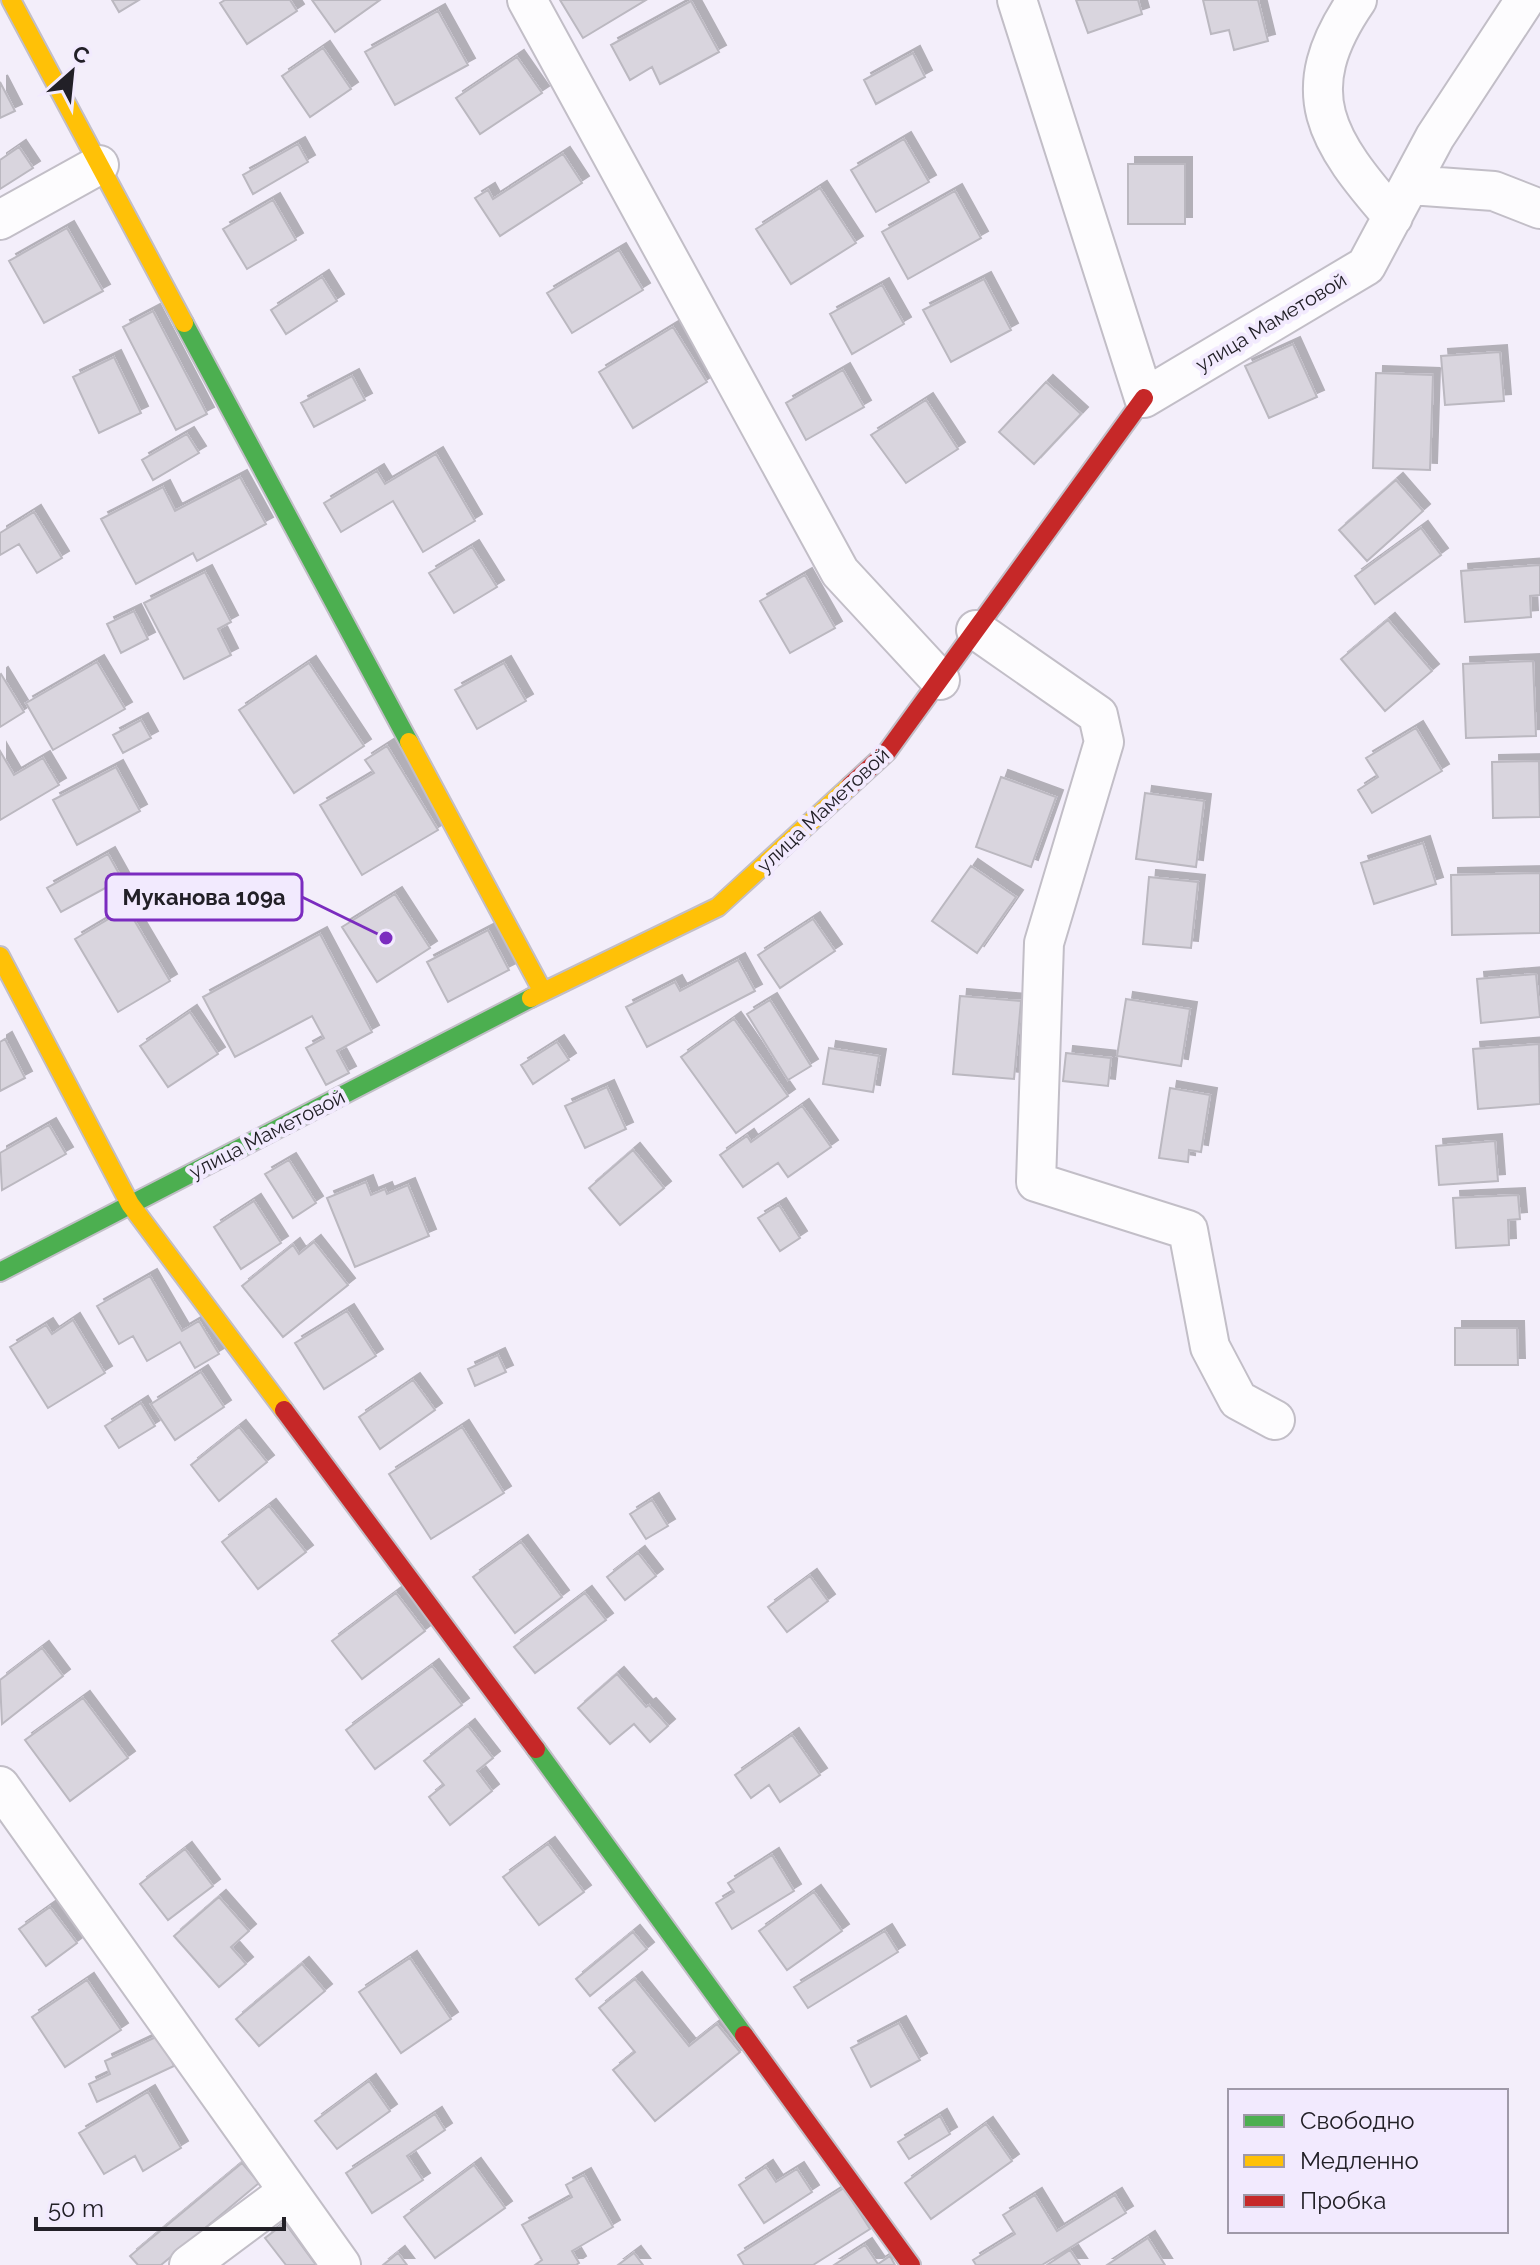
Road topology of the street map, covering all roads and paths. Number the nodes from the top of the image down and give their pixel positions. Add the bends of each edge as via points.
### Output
1 (11, 0) edge
2 (527, 0) edge
3 (1017, 0) edge
4 (1357, 0) edge
5 (1525, 0) edge
6 (99, 165) junction
7 (1401, 201) junction
8 (1540, 209) edge
9 (0, 220) edge
10 (1144, 398) junction
11 (976, 630) junction
12 (940, 680) junction
13 (0, 956) edge
14 (543, 992) junction
15 (130, 1204) junction
16 (0, 1272) edge
17 (1275, 1420) dead end
18 (0, 1786) edge
19 (287, 2192) junction
20 (189, 2265) edge
21 (341, 2265) edge
22 (911, 2265) edge

1 - 6 street
2 - 12 street via 840,572
3 - 10 street
4 - 7 street via 1339,26 1327,58 1323,103 1329,128 1356,174
5 - 7 street, улица Маметовой via 1435,137
6 - 9 street
6 - 14 street
7 - 8 street via 1494,191
7 - 10 street, улица Маметовой via 1366,266
10 - 11 street, улица Маметовой
11 - 12 street, улица Маметовой
11 - 17 street via 1098,715 1104,742 1044,943 1036,1182 1188,1230 1210,1347 1238,1400
12 - 14 street, улица Маметовой via 887,752 718,907
13 - 15 street
14 - 15 street, улица Маметовой
15 - 16 street, улица Маметовой
15 - 22 street via 515,1720
18 - 19 street
19 - 20 street
19 - 21 street

